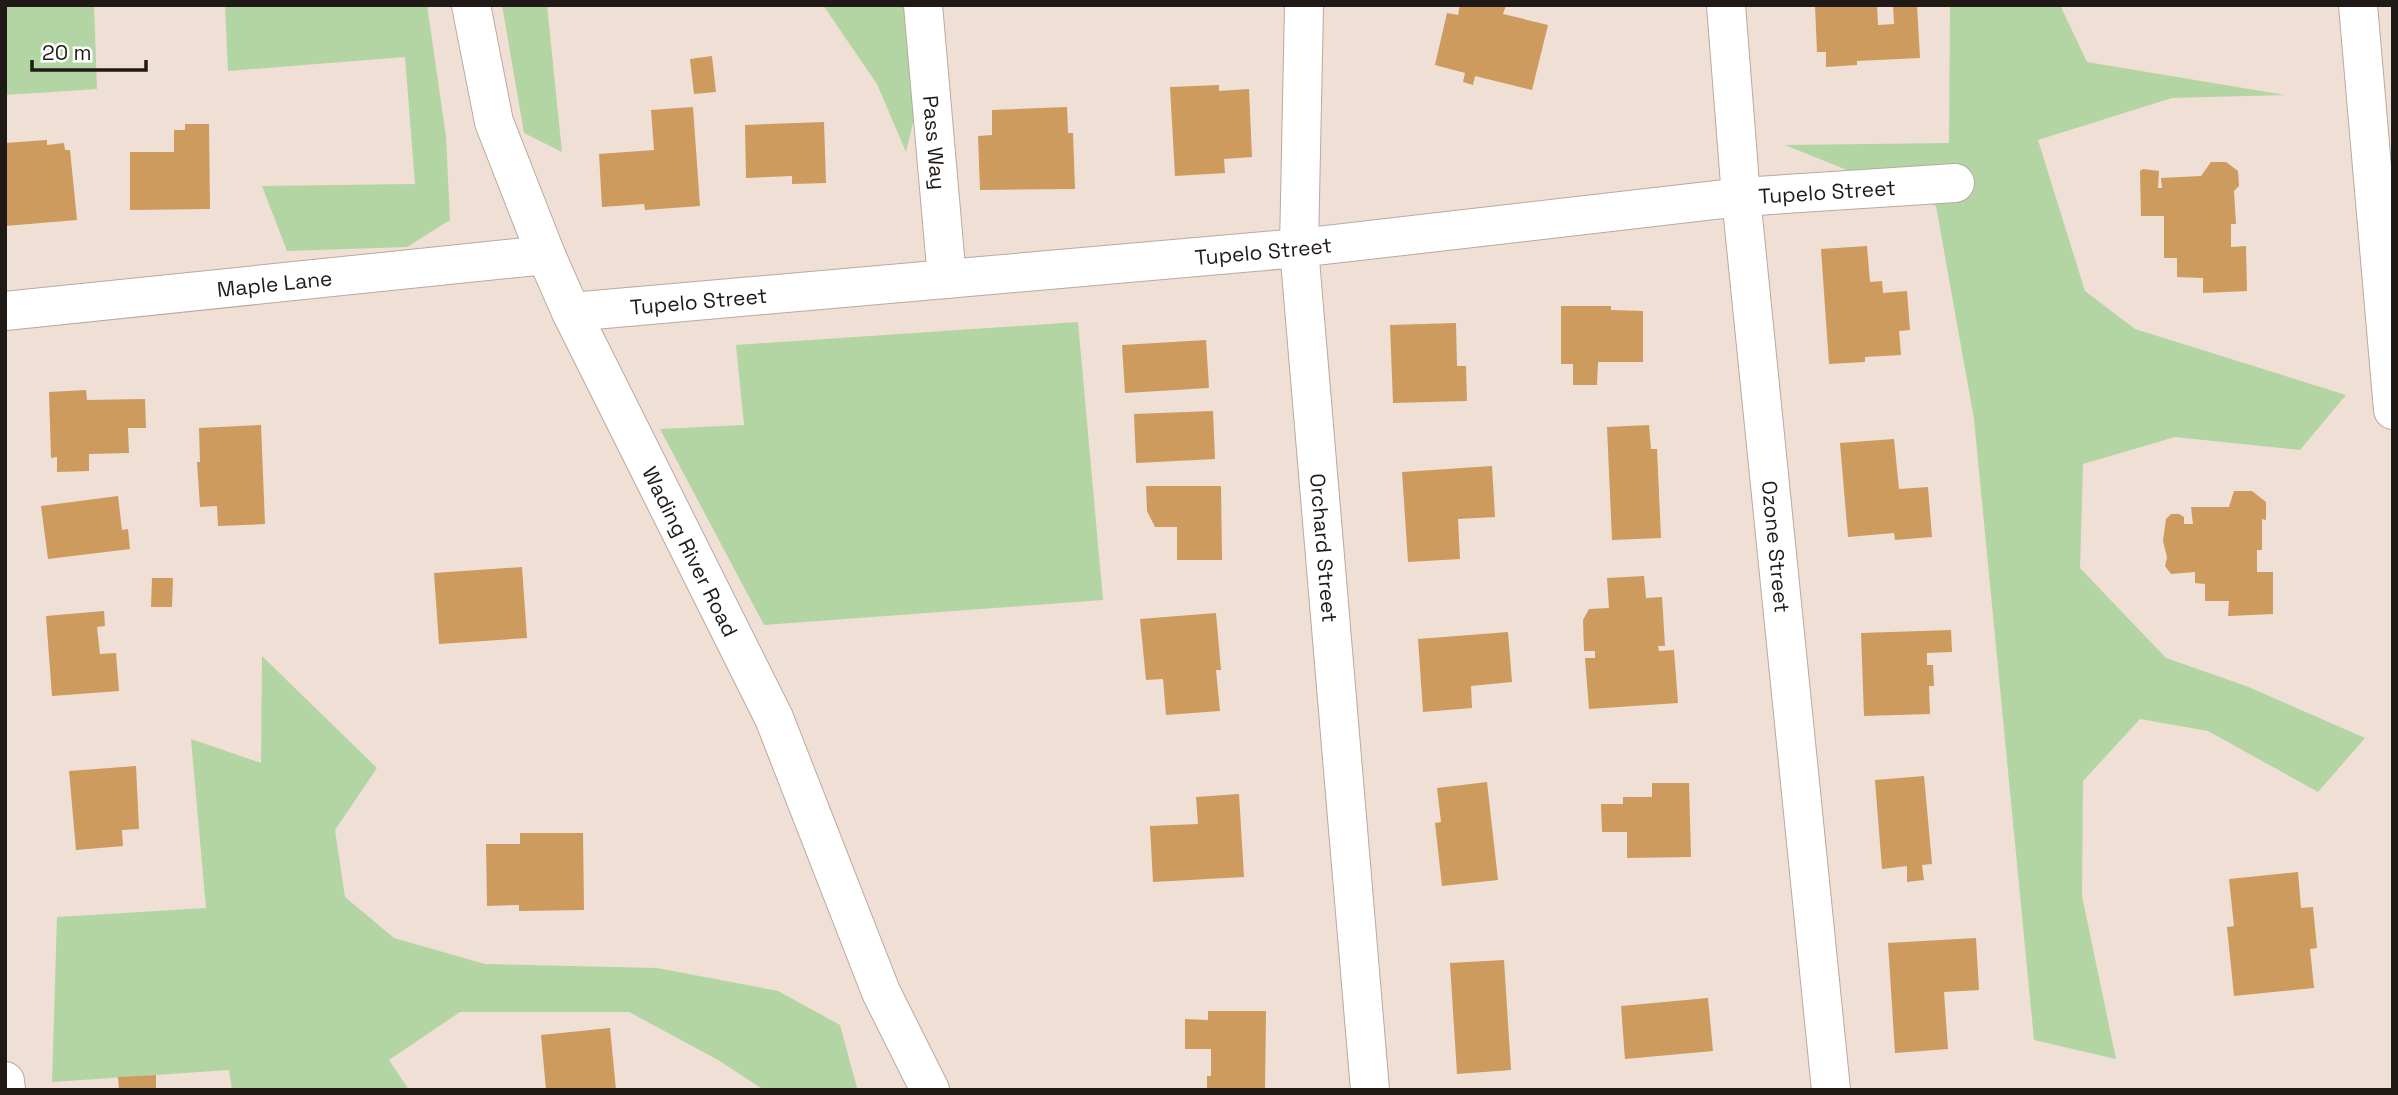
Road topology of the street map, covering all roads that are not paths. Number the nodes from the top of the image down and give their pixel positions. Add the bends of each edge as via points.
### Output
1 (471, 5) edge
2 (923, 5) edge
3 (1304, 5) edge
4 (1726, 5) edge
5 (2358, 5) edge
6 (1955, 183) dead end
7 (1741, 197) junction
8 (1299, 248) junction
9 (545, 255) junction
10 (947, 279) junction
11 (5, 311) edge
12 (571, 312) junction
13 (2393, 410) edge
14 (5, 1081) edge
15 (6, 1090) edge
16 (930, 1090) edge
17 (1370, 1090) edge
18 (1831, 1090) edge

1 - 9 street, Wading River Road via 494,122
2 - 10 street, Pass Way
3 - 8 street, Orchard Street
4 - 7 street, Ozone Street
5 - 13 street
6 - 7 street, Tupelo Street
7 - 8 street, Tupelo Street
7 - 18 street, Ozone Street
8 - 10 street, Tupelo Street
8 - 17 street, Orchard Street
9 - 11 street, Maple Lane
9 - 12 street, Wading River Road
10 - 12 street, Tupelo Street
12 - 16 street, Wading River Road via 774,718 881,992
14 - 15 street

